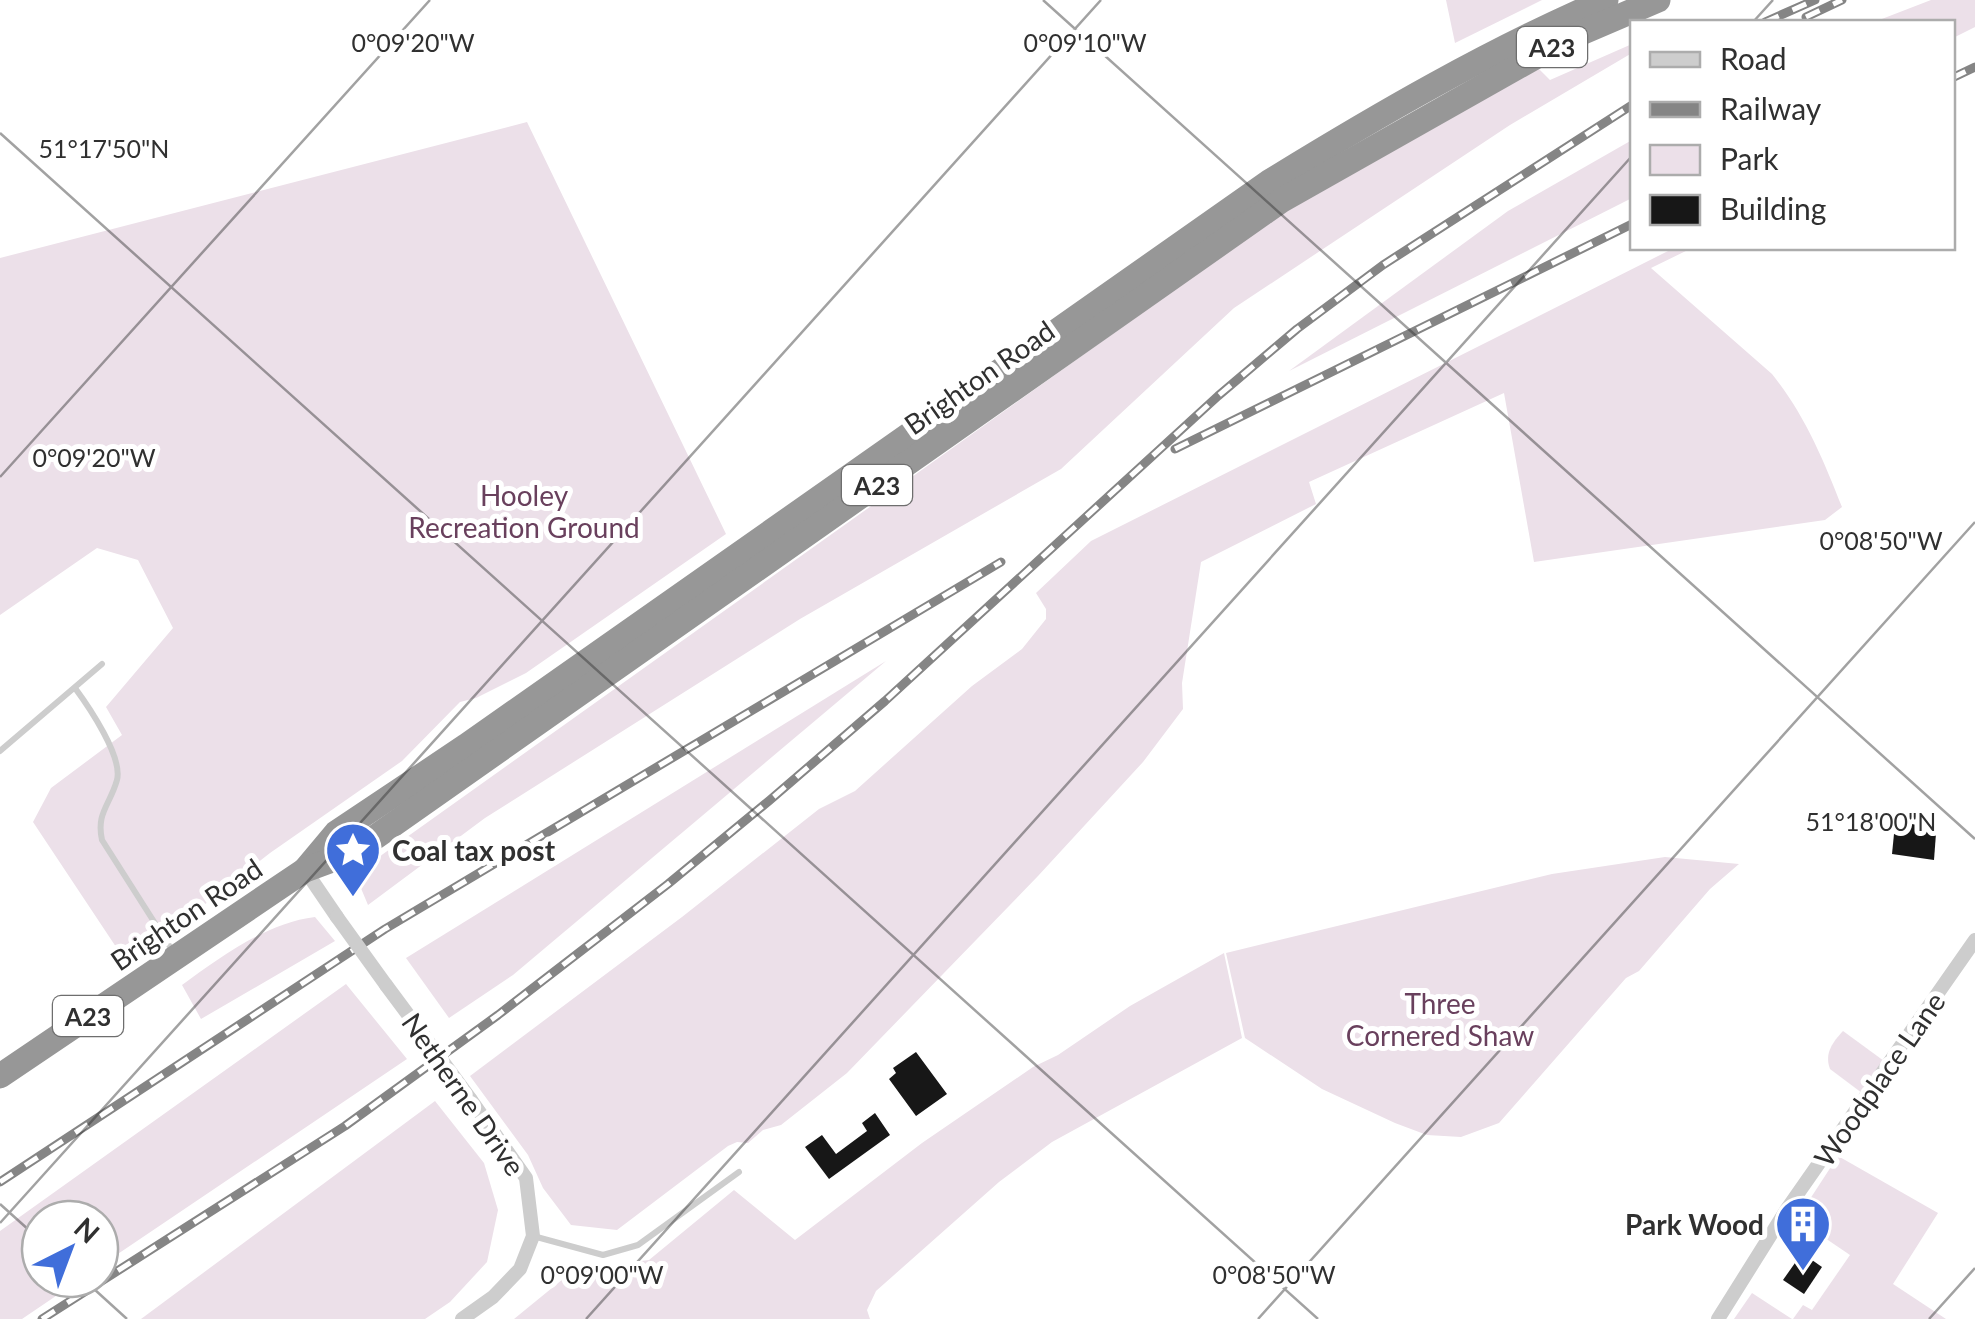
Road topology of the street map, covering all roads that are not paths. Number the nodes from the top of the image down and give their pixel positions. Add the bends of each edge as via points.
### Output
1 (1606, 0) edge
2 (1658, 0) edge
3 (102, 664) dead end
4 (75, 688) junction
5 (0, 751) edge
6 (305, 870) junction
7 (1975, 940) edge
8 (177, 956) junction
9 (0, 1076) edge
10 (739, 1172) dead end
11 (532, 1236) junction
12 (462, 1319) edge
13 (1718, 1319) edge

1 - 6 highway, Brighton Road / A23 via 1443,79 1269,182 336,833
2 - 6 highway, Brighton Road / A23 via 1568,39 1282,200 374,838
3 - 4 lane
4 - 5 lane
4 - 8 lane via 117,763 98,824 102,840
6 - 8 highway, Brighton Road / A23
6 - 11 street, Netherne Drive, bridge via 526,1178
7 - 13 street, Woodplace Lane via 1787,1208
8 - 9 highway, Brighton Road / A23
10 - 11 lane via 638,1244 603,1255
11 - 12 street via 520,1269

